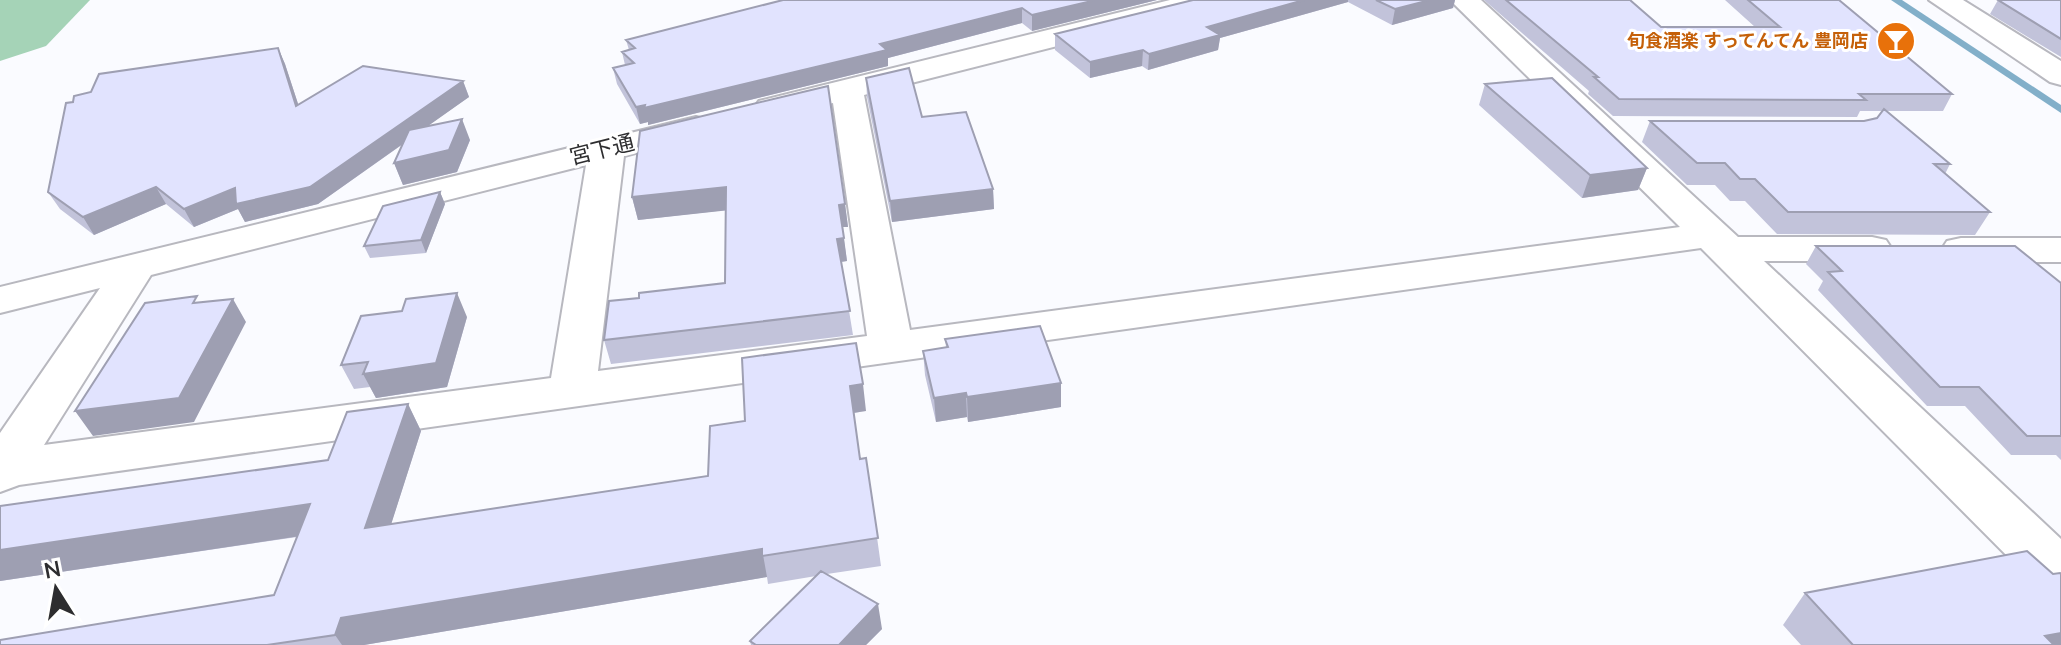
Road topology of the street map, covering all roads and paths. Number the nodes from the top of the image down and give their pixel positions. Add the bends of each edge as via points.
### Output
1 (1205, 0) edge
2 (1464, 0) edge
3 (1943, 0) edge
4 (2061, 40) edge
5 (2007, 41) junction
6 (2061, 75) edge
7 (847, 89) junction
8 (1602, 129) junction
9 (1649, 129) edge
10 (607, 149) junction
11 (1716, 242) junction
12 (2014, 250) junction
13 (2061, 250) edge
14 (136, 266) junction
15 (2061, 290) edge
16 (0, 300) edge
17 (891, 347) junction
18 (572, 391) junction
19 (1, 471) edge
20 (2040, 533) edge
21 (2061, 574) edge

1 - 7 street, 宮下通
2 - 8 street
3 - 5 street
4 - 5 street
5 - 6 street
7 - 10 street, 宮下通
7 - 17 street
8 - 9 street
8 - 11 street
10 - 14 street, 宮下通
10 - 18 street
11 - 12 street
11 - 17 street
11 - 20 street
12 - 13 street
12 - 15 street
14 - 16 street, 宮下通
14 - 19 street
17 - 18 street
18 - 19 street
20 - 21 street

